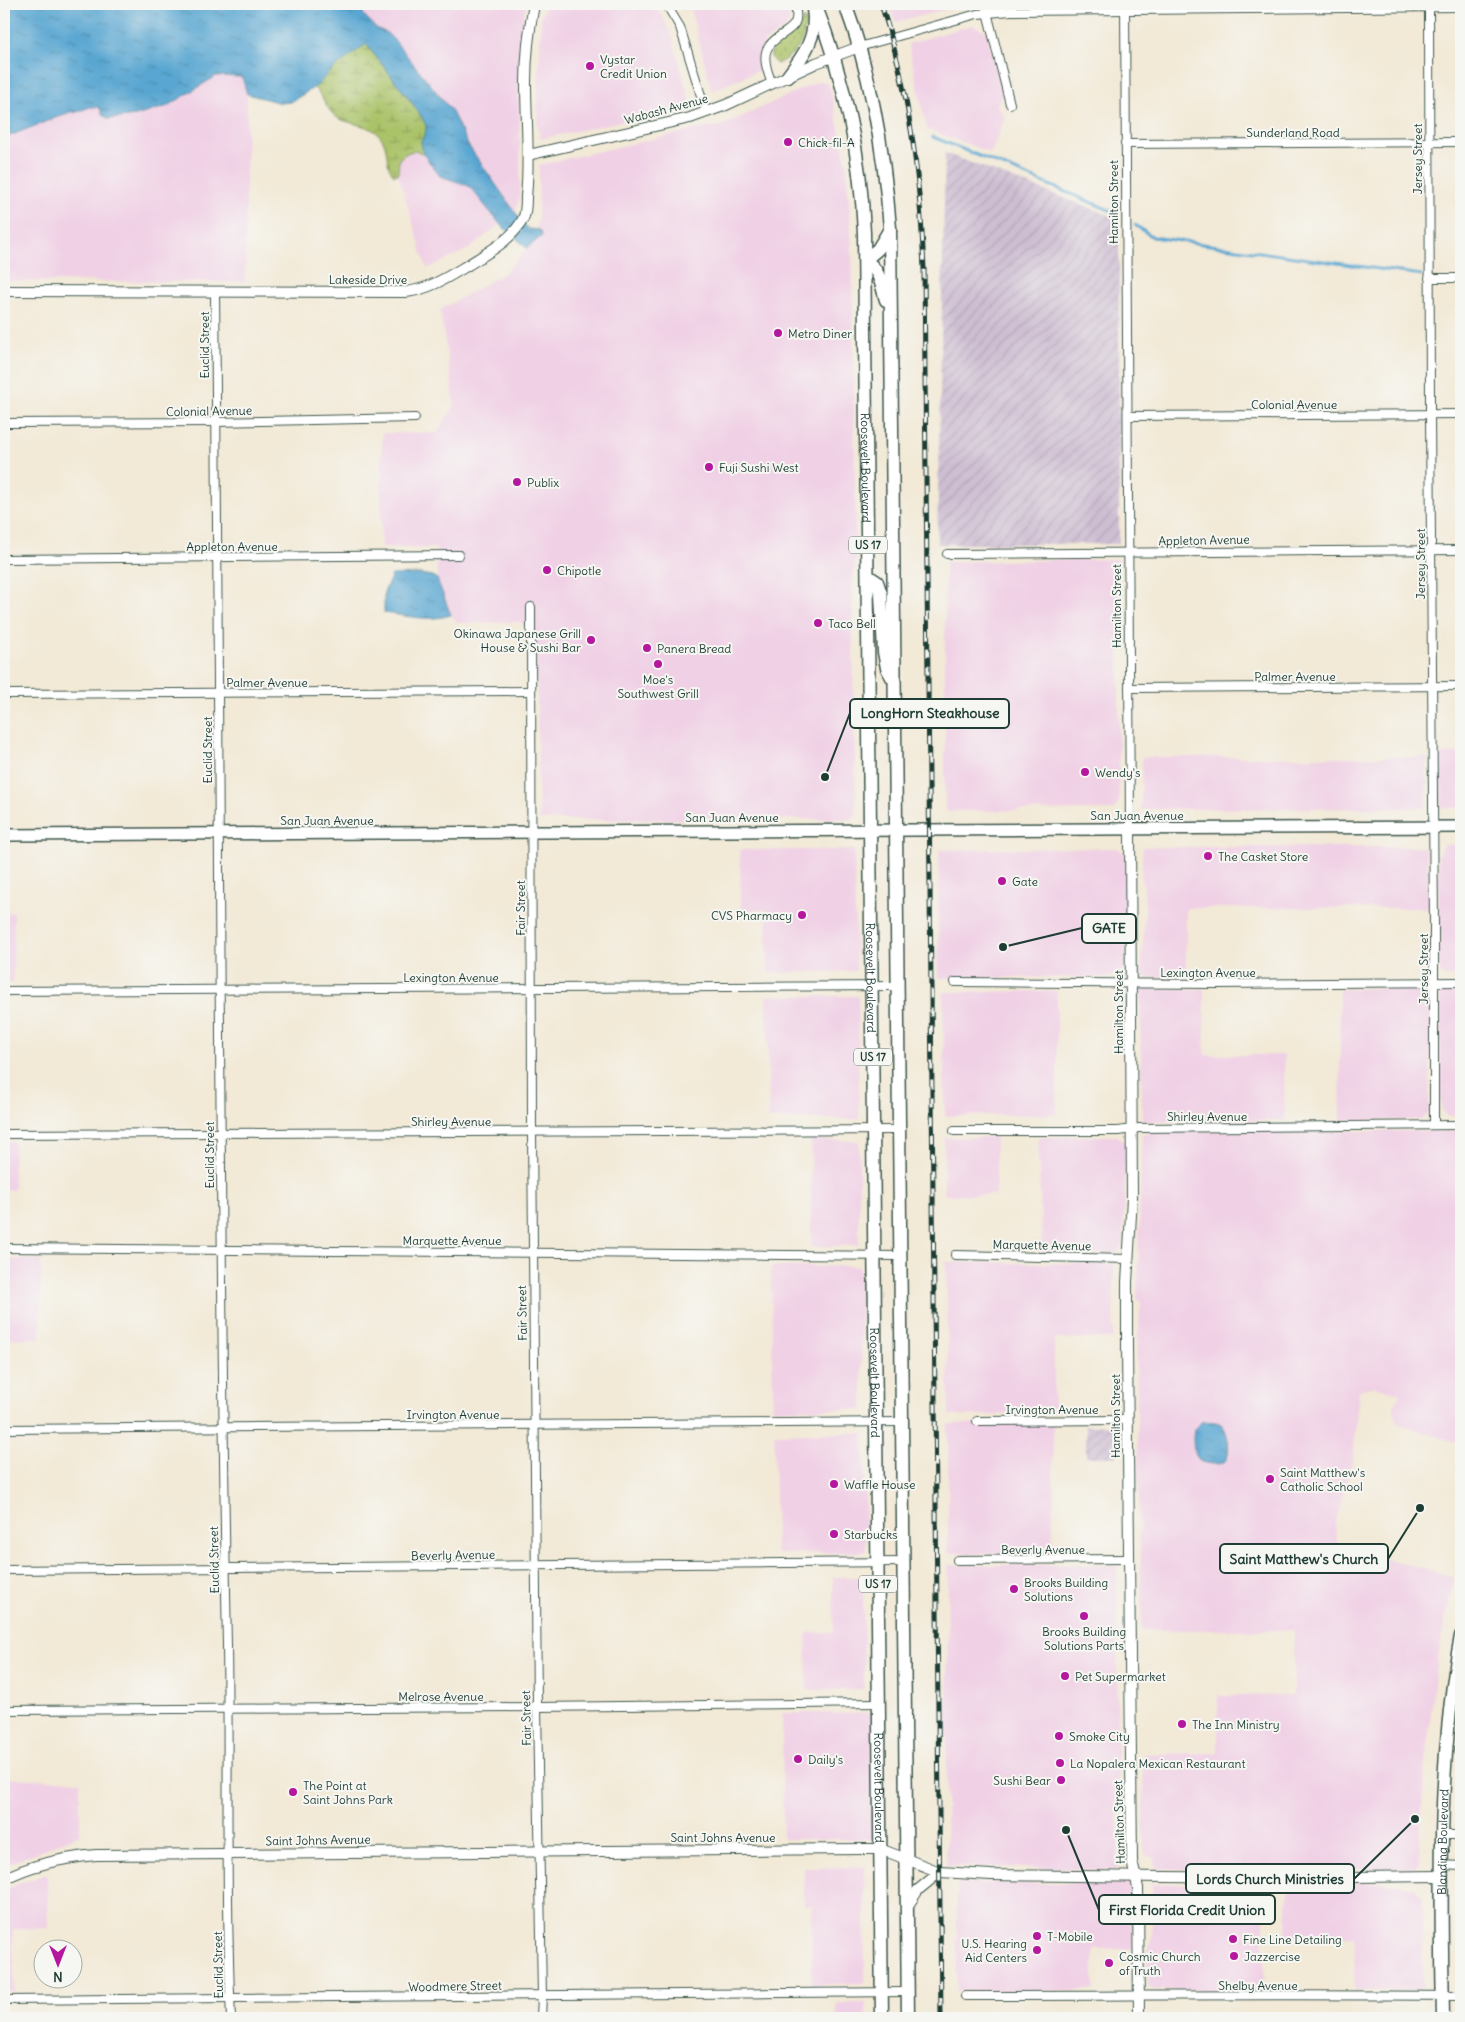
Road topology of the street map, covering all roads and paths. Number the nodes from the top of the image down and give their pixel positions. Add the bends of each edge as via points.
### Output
1 (534, 4) edge
2 (666, 4) edge
3 (794, 4) edge
4 (814, 4) edge
5 (845, 4) edge
6 (985, 4) edge
7 (1429, 5) edge
8 (1125, 7) edge
9 (1461, 7) edge
10 (988, 12) junction
11 (859, 47) junction
12 (834, 56) junction
13 (788, 76) junction
14 (772, 84) junction
15 (1010, 104) dead end
16 (706, 112) junction
17 (1428, 142) junction
18 (1461, 142) edge
19 (1125, 144) junction
20 (528, 155) junction
21 (890, 228) junction
22 (865, 260) junction
23 (1429, 278) junction
24 (1461, 278) edge
25 (4, 291) edge
26 (215, 291) junction
27 (890, 318) junction
28 (1430, 414) junction
29 (1461, 414) edge
30 (1128, 416) junction
31 (415, 418) dead end
32 (4, 422) edge
33 (216, 422) junction
34 (1431, 550) junction
35 (1461, 550) edge
36 (1129, 552) junction
37 (947, 554) dead end
38 (460, 555) dead end
39 (217, 558) junction
40 (4, 559) edge
41 (868, 576) junction
42 (531, 607) dead end
43 (894, 682) junction
44 (1432, 686) junction
45 (1461, 686) edge
46 (1129, 688) junction
47 (530, 691) junction
48 (218, 693) junction
49 (4, 694) edge
50 (1433, 827) junction
51 (1461, 827) edge
52 (1130, 829) junction
53 (870, 830) junction
54 (896, 830) junction
55 (530, 832) junction
56 (219, 834) junction
57 (4, 835) edge
58 (955, 982) dead end
59 (1434, 982) junction
60 (1461, 982) edge
61 (1130, 983) junction
62 (872, 986) junction
63 (898, 986) junction
64 (531, 988) junction
65 (219, 990) junction
66 (4, 991) edge
67 (1434, 1125) junction
68 (1461, 1125) edge
69 (873, 1129) junction
70 (1132, 1129) junction
71 (899, 1130) junction
72 (954, 1131) dead end
73 (532, 1132) junction
74 (220, 1133) junction
75 (4, 1134) edge
76 (4, 1248) edge
77 (220, 1250) junction
78 (533, 1252) junction
79 (955, 1255) dead end
80 (875, 1256) junction
81 (900, 1256) junction
82 (1128, 1259) junction
83 (977, 1420) dead end
84 (1127, 1420) junction
85 (877, 1422) junction
86 (902, 1422) junction
87 (535, 1425) junction
88 (223, 1427) junction
89 (4, 1429) edge
90 (1128, 1559) junction
91 (957, 1560) dead end
92 (878, 1562) junction
93 (903, 1562) junction
94 (536, 1565) junction
95 (225, 1568) junction
96 (4, 1570) edge
97 (1461, 1636) edge
98 (1456, 1700) edge
99 (879, 1703) junction
100 (537, 1707) junction
101 (228, 1709) junction
102 (4, 1710) edge
103 (1442, 1835) junction
104 (1461, 1835) edge
105 (880, 1849) junction
106 (540, 1851) junction
107 (228, 1853) junction
108 (906, 1860) junction
109 (1461, 1866) edge
110 (1441, 1870) junction
111 (940, 1872) junction
112 (1135, 1876) junction
113 (4, 1880) edge
114 (906, 1907) junction
115 (882, 1992) junction
116 (907, 1992) junction
117 (1139, 1994) junction
118 (542, 1996) junction
119 (965, 1996) dead end
120 (1442, 1996) junction
121 (1461, 1996) edge
122 (230, 1999) junction
123 (4, 2000) edge
124 (231, 2018) edge
125 (541, 2018) edge
126 (882, 2018) edge
127 (908, 2018) edge
128 (1139, 2018) edge
129 (1443, 2018) edge

1 - 20 street, Lakeside Drive via 527,53
2 - 16 street via 680,27
3 - 14 street via 797,20 793,28 768,46 765,55
4 - 12 main road, Roosevelt Boulevard / US 17
4 - 13 main road via 814,32 802,58
5 - 11 main road, Roosevelt Boulevard / US 17
6 - 10 street
7 - 8 street
7 - 9 street
7 - 17 street, Jersey Street
8 - 10 street
8 - 19 street, Hamilton Street
10 - 11 street
10 - 15 street
11 - 12 street, Wabash Avenue
11 - 21 main road, Roosevelt Boulevard / US 17 via 880,134
12 - 13 street, Wabash Avenue
12 - 22 main road, Roosevelt Boulevard / US 17 via 856,154
13 - 14 street, Wabash Avenue
14 - 16 street, Wabash Avenue
16 - 20 street, Wabash Avenue
17 - 18 street, Sunderland Road
17 - 19 street, Sunderland Road
17 - 23 street, Jersey Street
19 - 30 street, Hamilton Street
20 - 26 street, Lakeside Drive via 528,184 522,220 510,235 484,255 434,285 419,291
21 - 22 main road via 878,249
21 - 27 main road, Roosevelt Boulevard / US 17
22 - 27 main road via 878,273
22 - 41 main road, Roosevelt Boulevard / US 17
23 - 24 street
23 - 28 street, Jersey Street
25 - 26 street, Lakeside Drive
26 - 33 street, Euclid Street
27 - 43 main road, Roosevelt Boulevard / US 17
28 - 29 street, Colonial Avenue
28 - 30 street, Colonial Avenue
28 - 34 street, Jersey Street
30 - 36 street, Hamilton Street
31 - 33 street, Colonial Avenue
32 - 33 street, Colonial Avenue
33 - 39 street, Euclid Street
34 - 35 street, Appleton Avenue
34 - 36 street, Appleton Avenue
34 - 44 street, Jersey Street
36 - 37 street, Appleton Avenue
36 - 46 street, Hamilton Street
38 - 39 street, Appleton Avenue
39 - 40 street, Appleton Avenue
39 - 48 street, Euclid Street
41 - 43 main road via 877,582 881,594 886,668
41 - 53 main road, Roosevelt Boulevard / US 17
42 - 47 street, Fair Street
43 - 54 main road, Roosevelt Boulevard / US 17
44 - 45 street, Palmer Avenue
44 - 46 street, Palmer Avenue
44 - 50 street, Jersey Street
46 - 52 street, Hamilton Street
47 - 48 street, Palmer Avenue
47 - 55 street, Fair Street
48 - 49 street, Palmer Avenue
48 - 56 street, Euclid Street
50 - 51 main road, San Juan Avenue
50 - 52 main road, San Juan Avenue
50 - 59 street, Jersey Street
52 - 54 main road, San Juan Avenue
52 - 61 street, Hamilton Street
53 - 54 main road, San Juan Avenue
53 - 55 main road, San Juan Avenue
53 - 62 main road, Roosevelt Boulevard / US 17
54 - 63 main road, Roosevelt Boulevard / US 17
55 - 56 main road, San Juan Avenue
55 - 64 street, Fair Street
56 - 57 main road, San Juan Avenue
56 - 65 street, Euclid Street
58 - 61 street, Lexington Avenue
59 - 60 street, Lexington Avenue
59 - 61 street, Lexington Avenue
59 - 67 street, Jersey Street
61 - 70 street, Hamilton Street
62 - 63 street, Lexington Avenue
62 - 64 street, Lexington Avenue
62 - 69 main road, Roosevelt Boulevard / US 17
63 - 71 main road, Roosevelt Boulevard / US 17
64 - 65 street, Lexington Avenue
64 - 73 street, Fair Street
65 - 66 street, Lexington Avenue
65 - 74 street, Euclid Street
67 - 68 street, Shirley Avenue
67 - 70 street, Shirley Avenue
69 - 71 street, Shirley Avenue
69 - 73 street, Shirley Avenue
69 - 80 main road, Roosevelt Boulevard / US 17
70 - 72 street, Shirley Avenue
70 - 82 street, Hamilton Street
71 - 81 main road, Roosevelt Boulevard / US 17
73 - 74 street, Shirley Avenue
73 - 78 street, Fair Street
74 - 75 street, Shirley Avenue
74 - 77 street, Euclid Street
76 - 77 street, Marquette Avenue
77 - 78 street, Marquette Avenue
77 - 88 street, Euclid Street
78 - 80 street, Marquette Avenue
78 - 87 street, Fair Street
79 - 82 street, Marquette Avenue
80 - 81 street, Marquette Avenue
80 - 85 main road, Roosevelt Boulevard / US 17
81 - 86 main road, Roosevelt Boulevard / US 17
82 - 84 street, Hamilton Street
83 - 84 street, Irvington Avenue
84 - 90 street, Hamilton Street
85 - 86 street, Irvington Avenue
85 - 87 street, Irvington Avenue
85 - 92 main road, Roosevelt Boulevard / US 17
86 - 93 main road, Roosevelt Boulevard / US 17
87 - 88 street, Irvington Avenue
87 - 94 street, Fair Street
88 - 89 street, Irvington Avenue
88 - 95 street, Euclid Street
90 - 91 street, Beverly Avenue
90 - 112 street, Hamilton Street via 1132,1860
92 - 93 street, Beverly Avenue
92 - 94 street, Beverly Avenue
92 - 99 main road, Roosevelt Boulevard / US 17
93 - 108 main road, Roosevelt Boulevard / US 17
94 - 95 street, Beverly Avenue
94 - 100 street, Fair Street
95 - 96 street, Beverly Avenue
95 - 101 street, Euclid Street
97 - 98 main road, Blanding Boulevard
98 - 103 main road, Blanding Boulevard via 1446,1742
99 - 100 street, Melrose Avenue
99 - 105 main road, Roosevelt Boulevard / US 17
100 - 101 street, Melrose Avenue
100 - 106 street, Fair Street
101 - 102 street, Melrose Avenue
101 - 107 street, Euclid Street
103 - 104 street
103 - 110 main road, Blanding Boulevard
105 - 106 street, Saint Johns Avenue
105 - 108 street, Saint Johns Avenue
105 - 115 main road, Roosevelt Boulevard / US 17
106 - 107 street, Saint Johns Avenue
106 - 118 street, Fair Street
107 - 113 street, Saint Johns Avenue via 69,1857 38,1865
107 - 122 street, Euclid Street
108 - 111 street, Saint Johns Avenue
108 - 114 main road, Roosevelt Boulevard / US 17
109 - 110 street, Saint Johns Avenue
110 - 112 street, Saint Johns Avenue via 1255,1878
110 - 120 main road, Blanding Boulevard
111 - 112 street, Saint Johns Avenue
111 - 114 street via 918,1890
112 - 117 street, Hamilton Street via 1138,1888
114 - 116 main road, Roosevelt Boulevard / US 17
115 - 116 street, Woodmere Street
115 - 118 street, Woodmere Street
115 - 126 main road, Roosevelt Boulevard / US 17
116 - 127 main road, Roosevelt Boulevard / US 17
117 - 119 street, Shelby Avenue
117 - 120 street, Shelby Avenue
117 - 128 street, Hamilton Street
118 - 122 street, Woodmere Street
118 - 125 street, Fair Street
120 - 121 street, Shelby Avenue
120 - 129 main road, Blanding Boulevard
122 - 123 street, Woodmere Street
122 - 124 street, Euclid Street

